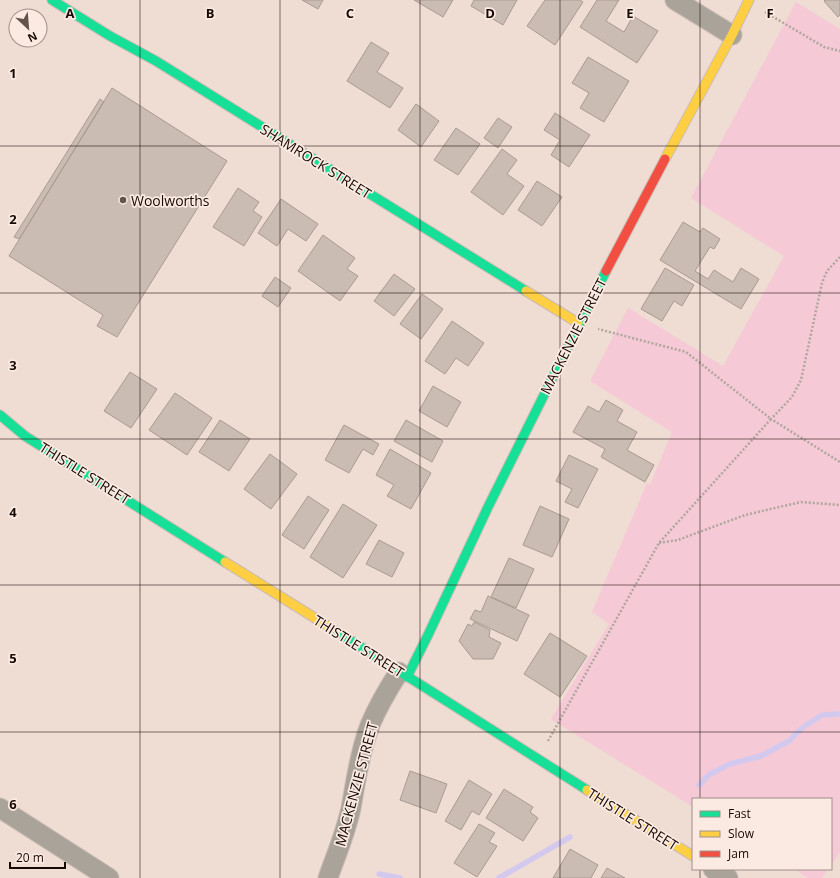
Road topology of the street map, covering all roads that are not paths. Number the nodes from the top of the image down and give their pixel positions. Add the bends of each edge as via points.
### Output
1 (52, 0) edge
2 (676, 0) edge
3 (747, 1) edge
4 (732, 35) junction
5 (578, 323) junction
6 (0, 415) edge
7 (0, 426) edge
8 (25, 436) junction
9 (403, 674) junction
10 (0, 808) edge
11 (692, 855) edge
12 (715, 870) edge
13 (109, 878) edge
14 (328, 878) edge
15 (728, 878) edge

1 - 5 street, SHAMROCK STREET via 156,61
2 - 4 street
3 - 4 street, MACKENZIE STREET
4 - 5 street, MACKENZIE STREET
5 - 9 street, MACKENZIE STREET via 463,558 433,626
6 - 8 street, THISTLE STREET
7 - 8 street, THISTLE STREET
8 - 9 street, THISTLE STREET
9 - 11 street, THISTLE STREET
9 - 14 street, MACKENZIE STREET via 382,699 370,727 358,765 345,830
10 - 13 street
12 - 15 street

